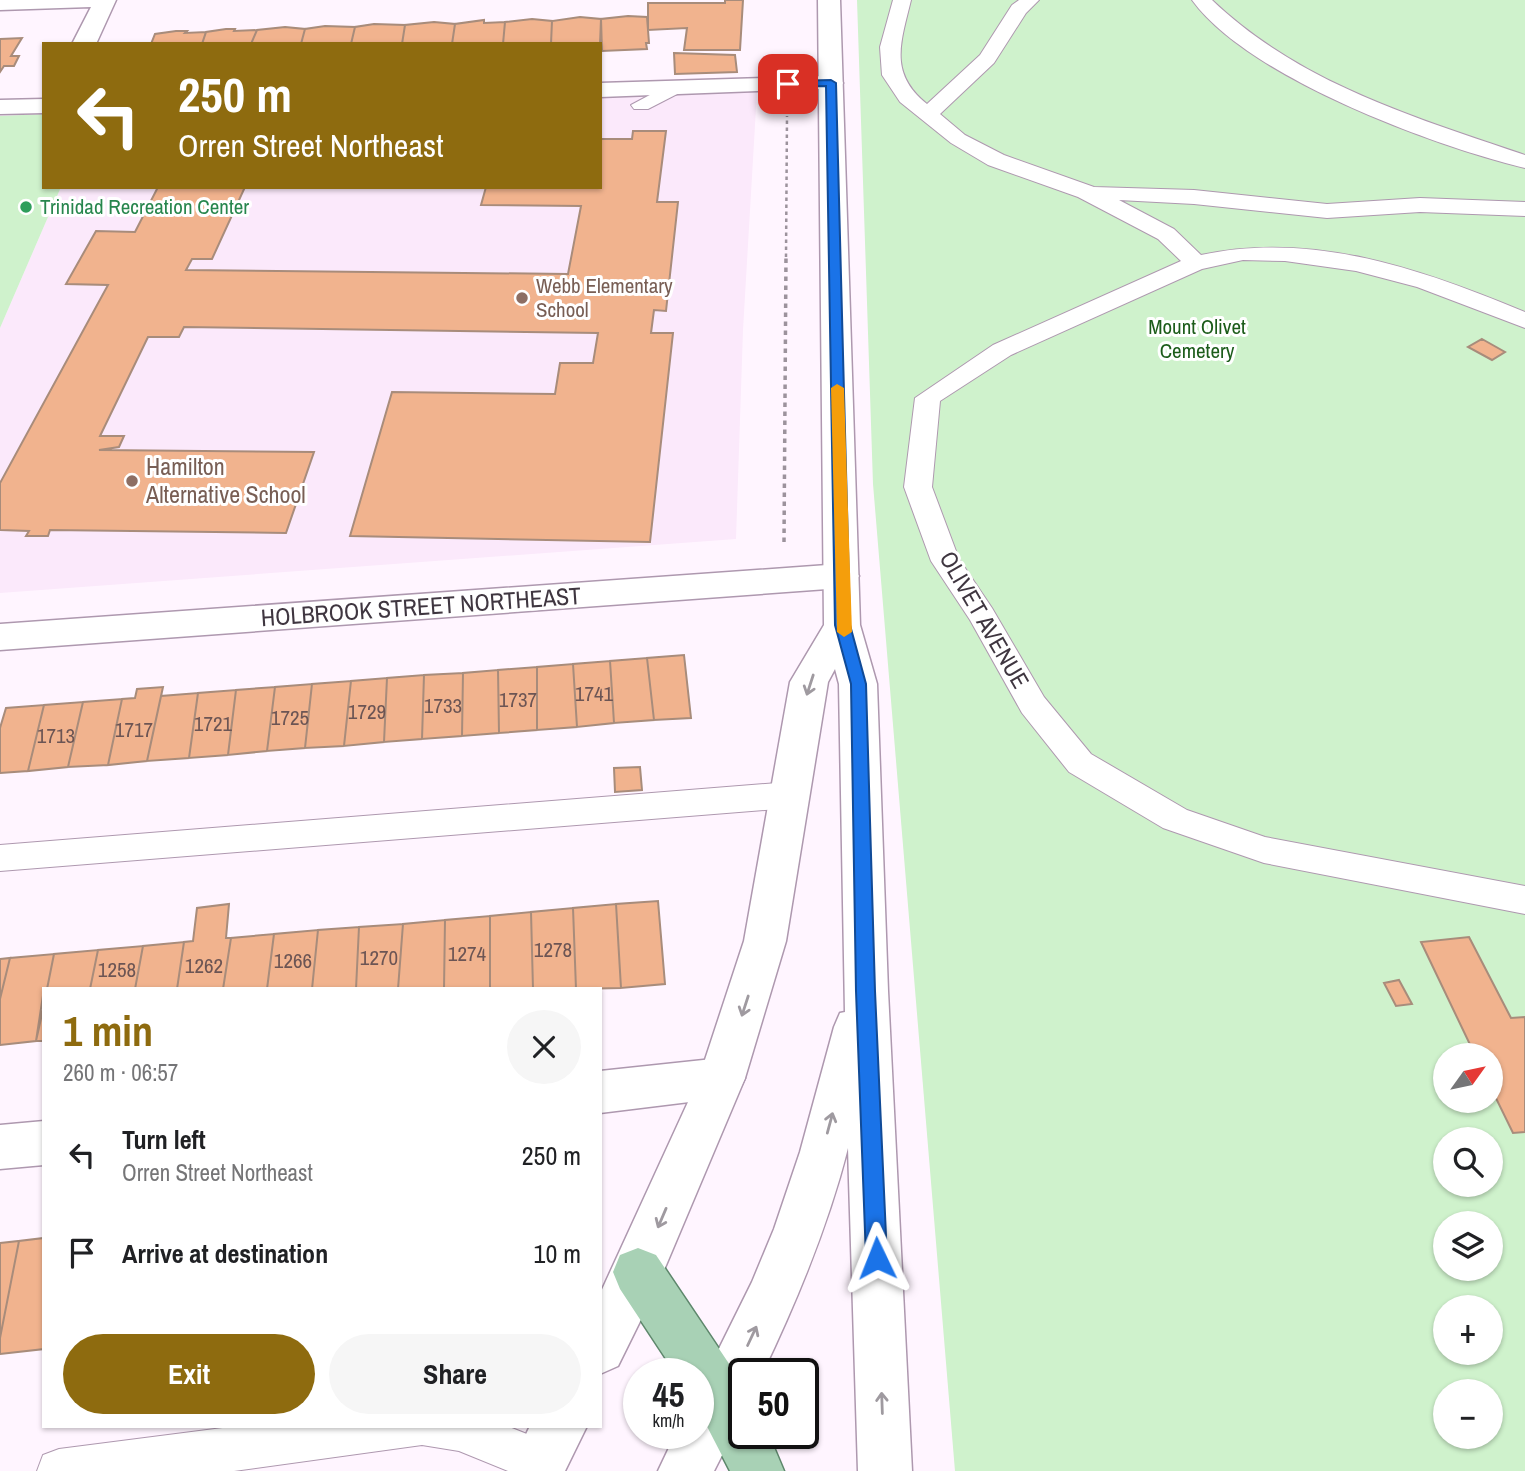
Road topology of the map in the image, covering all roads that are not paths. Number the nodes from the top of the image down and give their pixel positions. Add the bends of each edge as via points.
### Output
1 (90, 0) edge
2 (105, 0) edge
3 (829, 0) edge
4 (902, 0) edge
5 (1030, 0) edge
6 (1201, 0) edge
7 (0, 3) edge
8 (85, 42) edge
9 (831, 83) junction
10 (676, 87) junction
11 (602, 90) edge
12 (641, 105) dead end
13 (42, 106) edge
14 (0, 107) edge
15 (927, 115) junction
16 (1525, 162) edge
17 (1086, 192) junction
18 (1194, 197) junction
19 (1525, 209) edge
20 (1166, 234) junction
21 (1196, 263) junction
22 (1525, 321) edge
23 (841, 576) junction
24 (842, 625) junction
25 (0, 637) edge
26 (790, 795) junction
27 (0, 858) edge
28 (1525, 900) edge
29 (866, 991) junction
30 (722, 1078) junction
31 (602, 1092) edge
32 (42, 1143) edge
33 (0, 1147) edge
34 (638, 1272) junction
35 (602, 1344) edge
36 (723, 1398) junction
37 (399, 1428) edge
38 (444, 1428) edge
39 (545, 1453) edge
40 (59, 1471) edge
41 (685, 1471) edge
42 (757, 1471) edge
43 (885, 1471) edge

1 - 7 main road
2 - 8 main road
3 - 9 main road
4 - 15 lane via 890,47 892,75 907,98
5 - 15 lane via 1019,9 987,59
6 - 16 lane via 1252,46 1311,80 1407,121
9 - 10 main road
9 - 23 main road
10 - 11 main road
10 - 12 lane
13 - 14 main road
15 - 17 lane via 996,160
17 - 18 lane
17 - 20 lane
18 - 19 lane via 1327,211 1420,205
18 - 20 lane via 1169,218
20 - 21 lane
21 - 22 lane via 1247,253 1310,255 1375,266
21 - 28 lane, OLIVET AVENUE via 1002,349 928,398 918,487 945,561 1033,705 1080,763 1175,819 1264,850
23 - 24 main road
23 - 25 main road, HOLBROOK STREET NORTHEAST
24 -> 26 main road via 808,682
24 - 29 main road via 858,684
26 - 27 lane
26 -> 30 main road via 765,941
36 -> 29 main road via 811,1193
43 -> 29 main road
30 - 31 main road
30 -> 34 main road
32 - 33 main road
34 - 35 main road
34 - 36 main road
36 - 41 main road
36 - 42 main road
37 - 40 lane
38 - 39 lane

